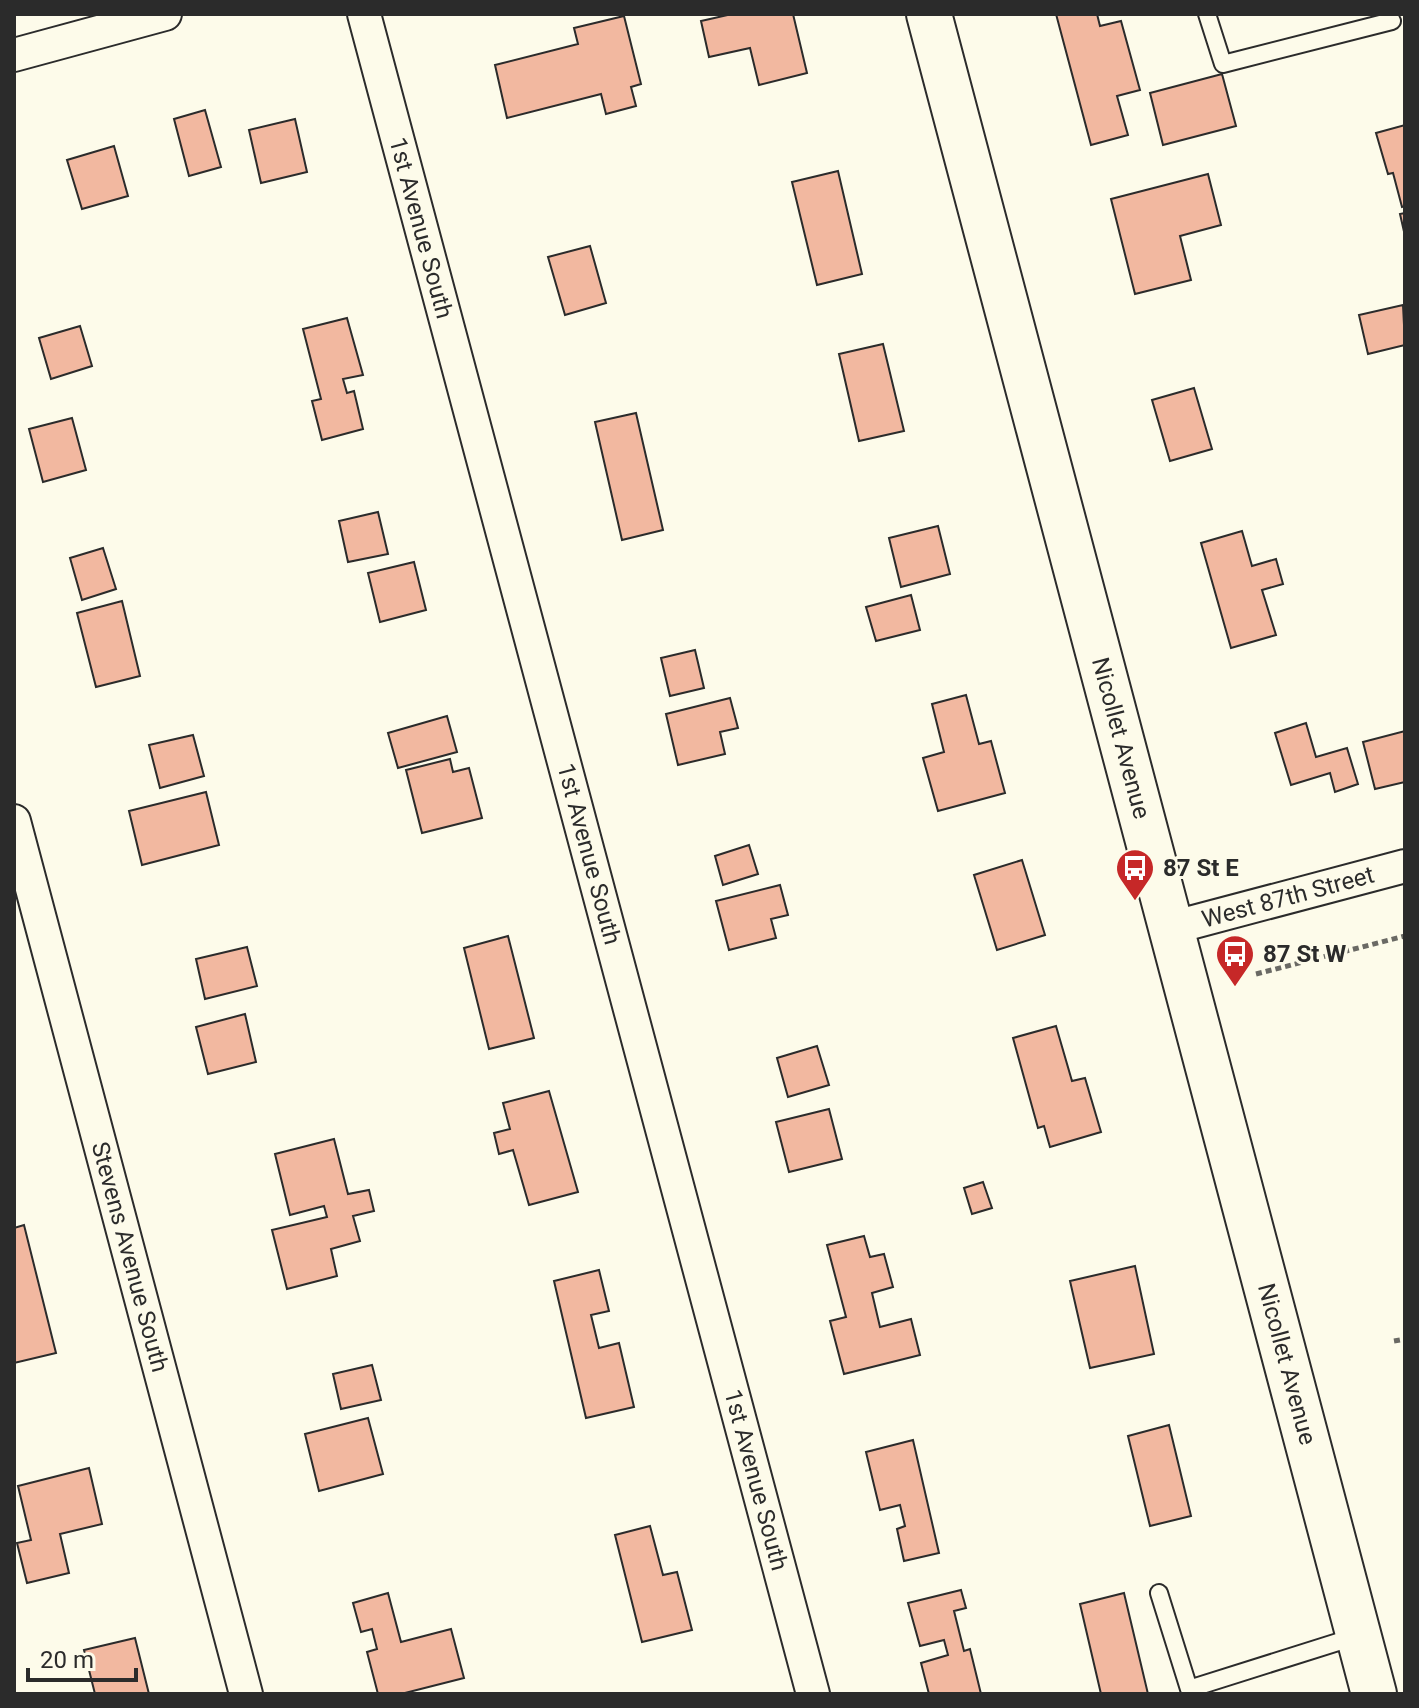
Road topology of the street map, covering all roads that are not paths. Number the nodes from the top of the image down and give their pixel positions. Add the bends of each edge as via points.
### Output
1 (165, 14) edge
2 (364, 14) edge
3 (929, 14) edge
4 (1207, 14) edge
5 (1392, 21) dead end
6 (14, 55) edge
7 (14, 821) edge
8 (1405, 866) edge
9 (1171, 928) junction
10 (1159, 1593) dead end
11 (1358, 1635) junction
12 (246, 1694) edge
13 (813, 1694) edge
14 (1374, 1694) edge
15 (1385, 1694) edge

1 - 6 street
2 - 13 street, 1st Avenue South
3 - 9 main road, Nicollet Avenue
4 - 5 lane via 1223,64
7 - 12 street, Stevens Avenue South
8 - 9 street, West 87th Street
9 - 11 main road, Nicollet Avenue
10 - 11 lane via 1189,1689
11 - 14 main road, Nicollet Avenue
11 - 15 main road

